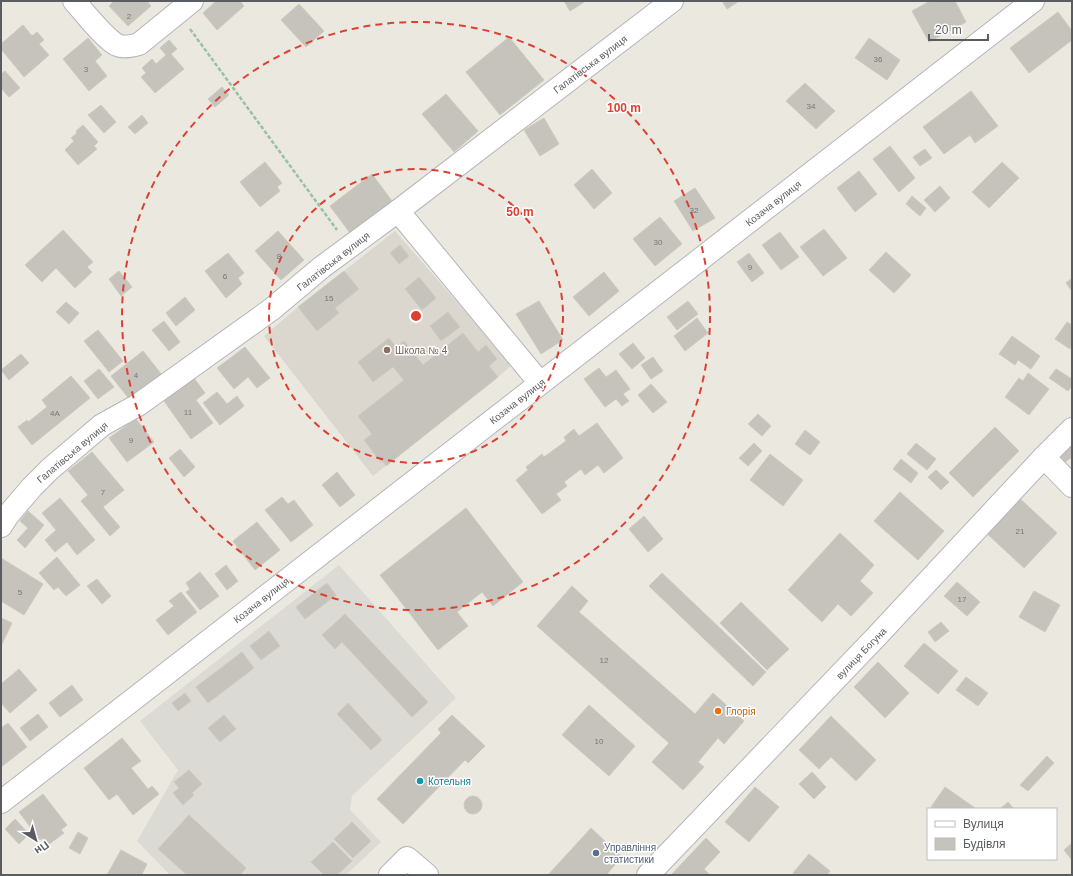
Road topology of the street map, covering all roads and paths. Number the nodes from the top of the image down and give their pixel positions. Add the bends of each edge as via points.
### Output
1 (74, 1) edge
2 (672, 1) edge
3 (1033, 1) edge
4 (185, 7) edge
5 (398, 211) junction
6 (350, 247) junction
7 (540, 383) junction
8 (1072, 429) edge
9 (1044, 457) junction
10 (1072, 486) edge
11 (1, 526) edge
12 (1, 802) edge
13 (390, 875) edge
14 (427, 875) edge
15 (648, 875) edge

1 - 4 street via 106,37 118,45 128,47 139,44
2 - 5 street, Галатівська вулиця
3 - 7 street, Козача вулиця
4 - 6 path
5 - 6 street, Галатівська вулиця
5 - 7 street
6 - 11 street, Галатівська вулиця via 272,309 194,365 138,405 102,425 32,487
7 - 12 street, Козача вулиця
8 - 9 street, вулиця Богуна
9 - 10 street
9 - 15 street, вулиця Богуна
13 - 14 street via 407,858

